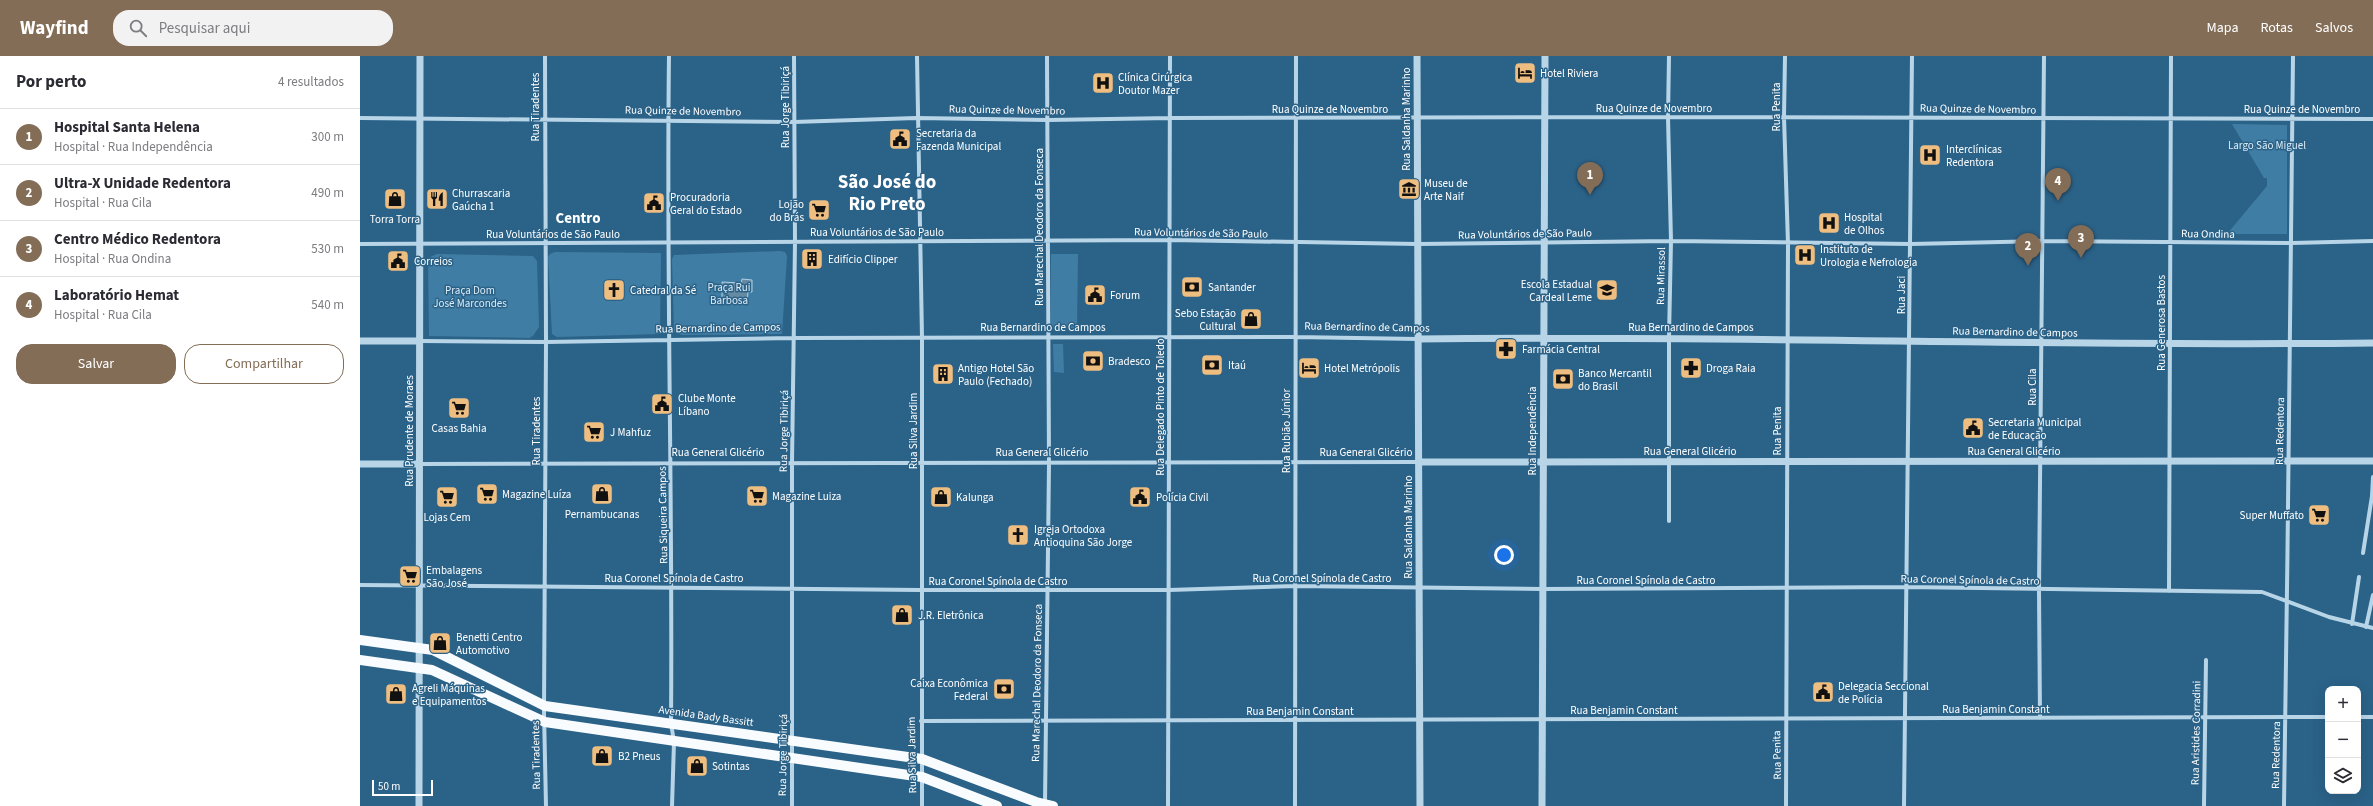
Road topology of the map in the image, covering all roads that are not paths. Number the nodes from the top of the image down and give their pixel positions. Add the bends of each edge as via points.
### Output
1 (420, 56) edge
2 (545, 56) edge
3 (669, 56) edge
4 (794, 56) edge
5 (917, 56) edge
6 (1047, 56) edge
7 (1170, 56) edge
8 (1296, 56) edge
9 (1417, 56) edge
10 (1545, 56) edge
11 (1669, 56) edge
12 (1785, 56) edge
13 (1912, 56) edge
14 (2044, 56) edge
15 (2171, 56) edge
16 (2293, 56) edge
17 (1668, 117) junction
18 (1912, 117) junction
19 (360, 118) edge
20 (420, 118) junction
21 (916, 118) junction
22 (1170, 118) junction
23 (1296, 118) junction
24 (1545, 118) junction
25 (1784, 118) junction
26 (2044, 118) junction
27 (2170, 118) junction
28 (2293, 118) junction
29 (1417, 119) junction
30 (2373, 119) edge
31 (544, 120) junction
32 (668, 120) junction
33 (1048, 120) junction
34 (794, 122) junction
35 (1170, 240) junction
36 (920, 241) junction
37 (1671, 241) junction
38 (2042, 241) junction
39 (2373, 241) edge
40 (668, 242) junction
41 (795, 242) junction
42 (1048, 242) junction
43 (1544, 242) junction
44 (2170, 242) junction
45 (1295, 243) junction
46 (2292, 243) junction
47 (360, 244) edge
48 (420, 244) junction
49 (545, 244) junction
50 (1418, 244) junction
51 (1788, 244) junction
52 (1911, 244) junction
53 (1295, 337) junction
54 (1669, 337) junction
55 (794, 338) junction
56 (922, 338) junction
57 (1048, 338) junction
58 (1169, 338) junction
59 (1544, 338) junction
60 (1418, 339) junction
61 (1786, 339) junction
62 (669, 340) junction
63 (360, 341) edge
64 (420, 341) junction
65 (546, 342) junction
66 (1910, 342) junction
67 (2373, 343) edge
68 (2041, 344) junction
69 (2170, 344) junction
70 (2290, 344) junction
71 (2289, 461) junction
72 (2373, 461) edge
73 (1418, 462) junction
74 (1543, 462) junction
75 (1669, 462) junction
76 (1786, 462) junction
77 (1909, 462) junction
78 (2040, 462) junction
79 (2169, 462) junction
80 (792, 463) junction
81 (922, 463) junction
82 (1169, 463) junction
83 (1295, 463) junction
84 (360, 464) edge
85 (420, 464) junction
86 (545, 464) junction
87 (671, 464) junction
88 (1049, 464) junction
89 (2373, 477) edge
90 (1669, 521) dead end
91 (2363, 554) dead end
92 (2359, 577) dead end
93 (360, 586) edge
94 (420, 586) junction
95 (1295, 586) junction
96 (544, 587) junction
97 (673, 587) junction
98 (793, 587) junction
99 (1419, 587) junction
100 (1906, 588) junction
101 (1542, 589) junction
102 (1786, 589) junction
103 (921, 590) junction
104 (1047, 590) junction
105 (1169, 590) junction
106 (2039, 590) junction
107 (2169, 591) junction
108 (2373, 595) edge
109 (2286, 599) junction
110 (2352, 624) junction
111 (2366, 627) junction
112 (2373, 628) edge
113 (360, 640) edge
114 (420, 648) junction
115 (360, 660) edge
116 (2206, 660) dead end
117 (420, 667) junction
118 (546, 706) junction
119 (1785, 717) junction
120 (2206, 717) junction
121 (2285, 717) junction
122 (2325, 717) edge
123 (2361, 717) edge
124 (2373, 717) edge
125 (1906, 718) junction
126 (2040, 718) junction
127 (1045, 720) junction
128 (1295, 720) junction
129 (1419, 720) junction
130 (1541, 720) junction
131 (921, 721) junction
132 (1168, 721) junction
133 (545, 722) junction
134 (671, 723) junction
135 (793, 741) junction
136 (674, 742) junction
137 (792, 759) junction
138 (922, 759) junction
139 (922, 777) junction
140 (419, 806) edge
141 (546, 806) edge
142 (672, 806) edge
143 (792, 806) edge
144 (922, 806) edge
145 (997, 806) edge
146 (1047, 806) edge
147 (1168, 806) edge
148 (1295, 806) edge
149 (1420, 806) edge
150 (1542, 806) edge
151 (1786, 806) edge
152 (1904, 806) edge
153 (2204, 806) edge
154 (2284, 806) edge

1 - 20 street, Rua Prudente de Moraes
2 - 31 street, Rua Tiradentes
3 - 32 street, Rua Siqueira Campos
4 - 34 street, Rua Jorge Tibiriçá
5 - 21 street, Rua Silva Jardim
6 - 33 street, Rua Marechal Deodoro da Fonseca
7 - 22 street, Rua Delegado Pinto de Toledo
8 - 23 street, Rua Rubião Júnior
9 - 29 street, Rua Saldanha Marinho
10 - 24 street, Rua Independência
11 - 17 street, Rua Mirassol
12 - 25 street, Rua Penita
13 - 18 street, Rua Jaci
14 - 26 street, Rua Cila
15 - 27 street, Rua Generosa Bastos
16 - 28 street, Rua Redentora
17 - 24 street, Rua Quinze de Novembro
17 - 25 street, Rua Quinze de Novembro
17 - 37 street, Rua Mirassol
18 - 25 street, Rua Quinze de Novembro
18 - 26 street, Rua Quinze de Novembro
18 - 52 street, Rua Jaci
19 - 20 street, Rua Quinze de Novembro
20 - 31 street, Rua Quinze de Novembro
20 - 48 street, Rua Prudente de Moraes
21 - 33 street, Rua Quinze de Novembro
21 - 34 street, Rua Quinze de Novembro
21 - 36 street, Rua Silva Jardim
22 - 23 street, Rua Quinze de Novembro
22 - 33 street, Rua Quinze de Novembro
22 - 35 street, Rua Delegado Pinto de Toledo
23 - 29 street, Rua Quinze de Novembro
23 - 45 street, Rua Rubião Júnior
24 - 29 street, Rua Quinze de Novembro
24 - 43 street, Rua Independência
25 - 51 street, Rua Penita
26 - 27 street, Rua Quinze de Novembro
26 - 38 street, Rua Cila
27 - 28 street, Rua Quinze de Novembro
27 - 44 street, Rua Generosa Bastos
28 - 30 street, Rua Quinze de Novembro
28 - 46 street, Rua Redentora
29 - 50 street, Rua Saldanha Marinho
31 - 32 street, Rua Quinze de Novembro
31 - 49 street, Rua Tiradentes
32 - 34 street, Rua Quinze de Novembro
32 - 40 street, Rua Siqueira Campos
33 - 42 street, Rua Marechal Deodoro da Fonseca
34 - 41 street, Rua Jorge Tibiriçá
35 - 42 street, Rua Voluntários de São Paulo
35 - 45 street, Rua Voluntários de São Paulo
35 - 58 street, Rua Delegado Pinto de Toledo
36 - 41 street, Rua Voluntários de São Paulo
36 - 42 street, Rua Voluntários de São Paulo
36 - 56 street, Rua Silva Jardim
37 - 43 street, Rua Voluntários de São Paulo
37 - 51 street, Rua Voluntários de São Paulo
37 - 54 street, Rua Mirassol
38 - 44 street, Rua Ondina
38 - 52 street, Rua Voluntários de São Paulo
38 - 68 street, Rua Cila
39 - 46 street, Rua Ondina
40 - 41 street, Rua Voluntários de São Paulo
40 - 49 street, Rua Voluntários de São Paulo
40 - 62 street, Rua Siqueira Campos
41 - 55 street, Rua Jorge Tibiriçá
42 - 57 street, Rua Marechal Deodoro da Fonseca
43 - 50 street, Rua Voluntários de São Paulo
43 - 59 street, Rua Independência
44 - 46 street, Rua Ondina
44 - 69 street, Rua Generosa Bastos
45 - 50 street, Rua Voluntários de São Paulo
45 - 53 street, Rua Rubião Júnior
46 - 70 street, Rua Redentora
47 - 48 street, Rua Voluntários de São Paulo
48 - 49 street, Rua Voluntários de São Paulo
48 - 64 street, Rua Prudente de Moraes
49 - 65 street, Rua Tiradentes
50 - 60 street, Rua Saldanha Marinho
51 - 52 street, Rua Voluntários de São Paulo
51 - 61 street, Rua Penita
52 - 66 street, Rua Jaci
53 - 58 street, Rua Bernardino de Campos
53 - 60 street, Rua Bernardino de Campos
53 - 83 street, Rua Rubião Júnior
54 - 59 street, Rua Bernardino de Campos
54 - 61 street, Rua Bernardino de Campos
54 - 75 street, Rua Mirassol
55 - 56 street, Rua Bernardino de Campos
55 - 62 street, Rua Bernardino de Campos
55 - 80 street, Rua Jorge Tibiriçá
56 - 57 street, Rua Bernardino de Campos
56 - 81 street, Rua Silva Jardim
57 - 58 street, Rua Bernardino de Campos
57 - 88 street, Rua Marechal Deodoro da Fonseca
58 - 82 street, Rua Delegado Pinto de Toledo
59 - 60 street, Rua Bernardino de Campos
59 - 74 street, Rua Independência
60 - 73 street, Rua Saldanha Marinho
61 - 66 street, Rua Bernardino de Campos
61 - 76 street, Rua Penita
62 - 65 street, Rua Bernardino de Campos
62 - 87 street, Rua Siqueira Campos
63 - 64 street, Rua Bernardino de Campos
64 - 65 street, Rua Bernardino de Campos
64 - 85 street, Rua Prudente de Moraes
65 - 86 street, Rua Tiradentes
66 - 68 street, Rua Bernardino de Campos
66 - 77 street, Rua Jaci
67 - 70 street, Rua Bernardino de Campos
68 - 69 street, Rua Bernardino de Campos
68 - 78 street, Rua Cila
69 - 70 street, Rua Bernardino de Campos
69 - 79 street, Rua Generosa Bastos
70 - 71 street, Rua Redentora
71 - 72 street, Rua General Glicério
71 - 79 street, Rua General Glicério
71 - 109 street, Rua Redentora
73 - 74 street, Rua General Glicério
73 - 83 street, Rua General Glicério
73 - 99 street, Rua Saldanha Marinho
74 - 75 street, Rua General Glicério
74 - 101 street, Rua Independência
75 - 76 street, Rua General Glicério
75 - 90 street, Rua Mirassol
76 - 77 street, Rua General Glicério
76 - 102 street, Rua Penita
77 - 78 street, Rua General Glicério
77 - 100 street, Rua Jaci
78 - 79 street, Rua General Glicério
78 - 106 street, Rua Cila
79 - 107 street, Rua Generosa Bastos
80 - 81 street, Rua General Glicério
80 - 87 street, Rua General Glicério
80 - 98 street, Rua Jorge Tibiriçá
81 - 88 street, Rua General Glicério
81 - 103 street, Rua Silva Jardim
82 - 83 street, Rua General Glicério
82 - 88 street, Rua General Glicério
82 - 105 street, Rua Delegado Pinto de Toledo
83 - 95 street, Rua Rubião Júnior
84 - 85 street, Rua General Glicério
85 - 86 street, Rua General Glicério
85 - 94 street, Rua Prudente de Moraes
86 - 87 street, Rua General Glicério
86 - 96 street, Rua Tiradentes
87 - 97 street, Rua Siqueira Campos
88 - 104 street, Rua Marechal Deodoro da Fonseca
89 - 91 street
92 - 110 street
93 - 94 street, Rua Coronel Spínola de Castro
94 - 96 street, Rua Coronel Spínola de Castro
94 - 114 street, Rua Prudente de Moraes
95 - 99 street, Rua Coronel Spínola de Castro
95 - 105 street, Rua Coronel Spínola de Castro
95 - 128 street, Rua Rubião Júnior
96 - 97 street, Rua Coronel Spínola de Castro
96 - 118 street, Rua Tiradentes
97 - 98 street, Rua Coronel Spínola de Castro
97 - 134 street, Rua Siqueira Campos
98 - 103 street, Rua Coronel Spínola de Castro
98 - 135 street, Rua Jorge Tibiriçá
99 - 101 street, Rua Coronel Spínola de Castro
99 - 129 street, Rua Saldanha Marinho
100 - 102 street, Rua Coronel Spínola de Castro
100 - 106 street, Rua Coronel Spínola de Castro
100 - 125 street, Rua Jaci
101 - 102 street, Rua Coronel Spínola de Castro
101 - 130 street, Rua Independência
102 - 119 street, Rua Penita
103 - 104 street, Rua Coronel Spínola de Castro
103 - 131 street, Rua Silva Jardim
104 - 105 street, Rua Coronel Spínola de Castro
104 - 127 street, Rua Marechal Deodoro da Fonseca
105 - 132 street, Rua Delegado Pinto de Toledo
106 - 107 street, Rua Coronel Spínola de Castro
106 - 126 street, Rua Cila
107 - 109 street, Rua Coronel Spínola de Castro via 2262,592
108 - 111 street
109 - 110 street, Rua Coronel Spínola de Castro
109 - 121 street, Rua Redentora
110 - 111 street, Rua Coronel Spínola de Castro
111 - 112 street, Rua Coronel Spínola de Castro
113 - 114 main road, Avenida Bady Bassitt
114 - 117 street, Rua Prudente de Moraes
114 - 118 main road, Avenida Bady Bassitt via 433,650
115 - 117 main road
116 - 120 street, Rua Aristides Corradini
117 - 133 main road via 432,670
117 - 140 street, Rua Prudente de Moraes
118 - 133 street, Rua Tiradentes
118 - 134 main road, Avenida Bady Bassitt
119 - 125 street, Rua Benjamin Constant
119 - 130 street, Rua Benjamin Constant
119 - 151 street, Rua Penita
120 - 121 street, Rua Benjamin Constant
120 - 126 street, Rua Benjamin Constant
120 - 153 street, Rua Aristides Corradini
121 - 122 street, Rua Benjamin Constant
121 - 154 street, Rua Redentora
123 - 124 street
125 - 126 street, Rua Benjamin Constant
125 - 152 street, Rua Jaci
127 - 131 street, Rua Benjamin Constant
127 - 132 street, Rua Benjamin Constant
127 - 146 street, Rua Marechal Deodoro da Fonseca
128 - 129 street, Rua Benjamin Constant
128 - 132 street, Rua Benjamin Constant
128 - 148 street, Rua Rubião Júnior
129 - 130 street, Rua Benjamin Constant
129 - 149 street, Rua Saldanha Marinho
130 - 150 street, Rua Independência
131 - 138 street, Rua Silva Jardim
132 - 147 street, Rua Delegado Pinto de Toledo
133 - 136 main road
133 - 141 street, Rua Tiradentes
134 - 135 main road, Avenida Bady Bassitt
134 - 136 street, Rua Siqueira Campos
135 - 137 street, Rua Jorge Tibiriçá
135 - 138 main road, Avenida Bady Bassitt
136 - 137 main road
136 - 142 street, Rua Siqueira Campos
137 - 139 main road
137 - 143 street, Rua Jorge Tibiriçá
138 - 139 street, Rua Silva Jardim
138 - 146 main road, Avenida Bady Bassitt
139 - 144 street, Rua Silva Jardim
139 - 145 main road

